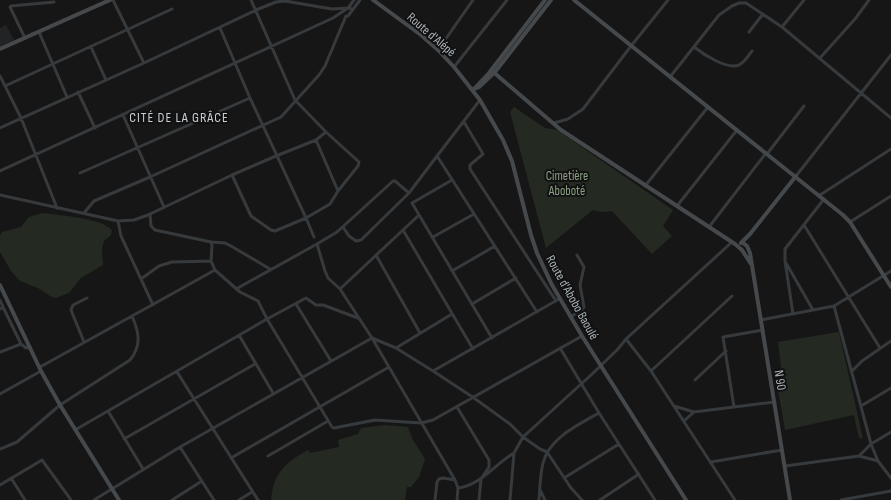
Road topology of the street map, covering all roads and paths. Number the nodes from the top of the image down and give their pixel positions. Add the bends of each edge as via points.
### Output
1 (110, 0) edge
2 (114, 0) edge
3 (251, 0) edge
4 (354, 0) edge
5 (360, 0) edge
6 (373, 0) edge
7 (473, 0) edge
8 (507, 0) edge
9 (545, 0) edge
10 (551, 0) edge
11 (574, 0) edge
12 (668, 0) edge
13 (804, 0) edge
14 (869, 0) edge
15 (54, 2) dead end
16 (299, 2) edge
17 (745, 2) edge
18 (348, 8) junction
19 (172, 9) dead end
20 (352, 9) junction
21 (256, 10) junction
22 (763, 14) junction
23 (337, 16) junction
24 (346, 16) junction
25 (782, 26) junction
26 (220, 28) junction
27 (128, 29) junction
28 (39, 32) junction
29 (749, 32) dead end
30 (25, 38) junction
31 (91, 46) junction
32 (271, 46) junction
33 (631, 46) junction
34 (694, 47) junction
35 (0, 49) edge
36 (438, 50) junction
37 (752, 51) dead end
38 (891, 55) edge
39 (820, 58) junction
40 (144, 63) junction
41 (235, 63) junction
42 (52, 64) junction
43 (454, 67) junction
44 (493, 71) junction
45 (0, 76) edge
46 (670, 77) junction
47 (106, 80) junction
48 (6, 86) junction
49 (473, 90) junction
50 (78, 92) junction
51 (861, 92) junction
52 (67, 97) junction
53 (250, 98) junction
54 (295, 100) junction
55 (480, 100) junction
56 (804, 106) dead end
57 (708, 107) junction
58 (123, 115) junction
59 (891, 116) edge
60 (21, 118) junction
61 (464, 122) junction
62 (554, 123) junction
63 (263, 126) junction
64 (0, 128) edge
65 (95, 128) junction
66 (737, 130) junction
67 (326, 132) junction
68 (316, 140) junction
69 (138, 148) junction
70 (891, 149) edge
71 (767, 153) junction
72 (36, 155) junction
73 (276, 156) junction
74 (437, 156) junction
75 (0, 171) edge
76 (80, 173) dead end
77 (232, 175) junction
78 (796, 176) junction
79 (150, 177) junction
80 (452, 180) junction
81 (645, 186) junction
82 (338, 191) junction
83 (408, 194) junction
84 (0, 195) edge
85 (820, 195) junction
86 (891, 196) edge
87 (824, 199) junction
88 (412, 203) junction
89 (677, 206) junction
90 (164, 207) junction
91 (57, 208) junction
92 (84, 213) junction
93 (150, 214) junction
94 (474, 214) junction
95 (419, 215) junction
96 (306, 218) junction
97 (118, 222) junction
98 (850, 222) junction
99 (804, 225) junction
100 (343, 227) junction
101 (709, 227) junction
102 (403, 230) junction
103 (750, 234) junction
104 (314, 237) dead end
105 (433, 237) junction
106 (211, 242) junction
107 (732, 242) junction
108 (742, 242) junction
109 (317, 244) junction
110 (495, 246) junction
111 (747, 246) junction
112 (740, 248) junction
113 (376, 256) junction
114 (577, 256) dead end
115 (785, 260) junction
116 (212, 261) junction
117 (751, 264) junction
118 (270, 269) junction
119 (215, 270) junction
120 (452, 271) junction
121 (891, 271) edge
122 (884, 276) junction
123 (516, 278) junction
124 (140, 279) junction
125 (0, 285) edge
126 (891, 287) edge
127 (236, 289) junction
128 (340, 290) junction
129 (732, 296) dead end
130 (87, 298) dead end
131 (850, 298) junction
132 (0, 300) edge
133 (557, 300) junction
134 (153, 304) junction
135 (296, 304) junction
136 (472, 304) junction
137 (834, 306) junction
138 (2, 308) edge
139 (813, 310) junction
140 (537, 312) junction
141 (452, 314) junction
142 (793, 314) junction
143 (132, 316) junction
144 (570, 317) junction
145 (359, 318) junction
146 (267, 319) junction
147 (761, 320) junction
148 (763, 330) junction
149 (420, 333) junction
150 (239, 335) junction
151 (582, 336) junction
152 (372, 338) junction
153 (492, 338) junction
154 (626, 339) junction
155 (891, 340) edge
156 (84, 342) junction
157 (21, 344) junction
158 (30, 346) junction
159 (396, 348) junction
160 (560, 348) junction
161 (880, 348) junction
162 (473, 349) junction
163 (726, 351) junction
164 (0, 352) edge
165 (330, 361) junction
166 (255, 364) junction
167 (600, 365) junction
168 (389, 367) junction
169 (41, 369) junction
170 (433, 371) junction
171 (651, 371) junction
172 (852, 371) junction
173 (177, 372) junction
174 (301, 377) junction
175 (696, 380) dead end
176 (582, 384) junction
177 (891, 388) edge
178 (273, 393) junction
179 (0, 394) edge
180 (474, 398) junction
181 (194, 399) junction
182 (775, 402) junction
183 (60, 405) junction
184 (319, 406) junction
185 (674, 406) junction
186 (861, 406) junction
187 (457, 407) junction
188 (734, 407) junction
189 (108, 411) junction
190 (694, 412) junction
191 (599, 413) junction
192 (328, 421) junction
193 (684, 421) junction
194 (422, 423) junction
195 (212, 429) junction
196 (75, 430) junction
197 (891, 432) edge
198 (523, 437) junction
199 (124, 439) junction
200 (619, 444) junction
201 (871, 444) junction
202 (180, 447) junction
203 (0, 449) edge
204 (782, 450) junction
205 (547, 452) junction
206 (514, 453) junction
207 (268, 456) dead end
208 (859, 456) junction
209 (231, 458) junction
210 (878, 460) junction
211 (711, 462) junction
212 (785, 466) junction
213 (142, 469) junction
214 (639, 474) junction
215 (11, 478) junction
216 (564, 478) junction
217 (891, 478) edge
218 (481, 479) junction
219 (455, 480) junction
220 (202, 481) junction
221 (0, 485) edge
222 (458, 488) junction
223 (112, 489) junction
224 (540, 490) junction
225 (891, 491) edge
226 (252, 492) junction
227 (857, 499) edge
228 (25, 500) edge
229 (71, 500) edge
230 (94, 500) edge
231 (119, 500) edge
232 (172, 500) edge
233 (214, 500) edge
234 (239, 500) edge
235 (258, 500) edge
236 (435, 500) edge
237 (457, 500) edge
238 (479, 500) edge
239 (510, 500) edge
240 (539, 500) edge
241 (546, 500) edge
242 (582, 500) edge
243 (600, 500) edge
244 (655, 500) edge
245 (686, 500) edge
246 (735, 500) edge
247 (790, 500) edge
248 (841, 500) edge

1 - 28 street
2 - 27 street
3 - 21 street
4 - 18 street
5 - 20 street
6 - 36 street, Route d'Alépé
7 - 36 street
8 - 43 street
9 - 44 street
10 - 44 street
11 - 33 street
12 - 33 street
13 - 25 street
14 - 39 street
15 - 30 street via 11,6 10,9
16 - 18 street via 332,9
16 - 21 street via 281,1
17 - 22 street
17 - 34 street via 732,6 719,15
18 - 20 street
18 - 23 street
19 - 27 street
20 - 24 street
21 - 26 street
21 - 32 street
22 - 25 street
22 - 29 street
23 - 24 street
23 - 32 street
24 - 54 street via 325,66
25 - 39 street
26 - 40 street
26 - 41 street
27 - 31 street
27 - 40 street
28 - 30 street
28 - 42 street
30 - 35 street
31 - 42 street
31 - 47 street
32 - 41 street
32 - 54 street
33 - 46 street
33 - 62 street via 583,109 568,119
34 - 37 street via 713,60 738,66
34 - 46 street
36 - 43 street, Route d'Alépé
38 - 51 street
39 - 51 street
40 - 47 street
41 - 53 street
41 - 58 street
42 - 48 street
42 - 52 street
43 - 49 street, Route d'Alépé
44 - 49 street
44 - 62 street
45 - 48 street
46 - 57 street
47 - 50 street
48 - 60 street
49 - 55 street, Route d'Abobo Baoulé
50 - 52 street
50 - 65 street
51 - 59 street
51 - 78 street
52 - 60 street
53 - 63 street
53 - 69 street
54 - 63 street via 281,117
54 - 67 street
55 - 61 street
55 - 133 street, Route d'Abobo Baoulé via 512,161 537,253
56 - 71 street
57 - 66 street
57 - 81 street
58 - 65 street
58 - 69 street
60 - 64 street
60 - 72 street
61 - 74 street
61 - 133 street via 483,154 470,165 470,169
62 - 81 street
63 - 73 street
63 - 79 street
65 - 72 street
66 - 71 street
66 - 89 street
67 - 68 street
67 - 82 street via 359,162
68 - 73 street
68 - 82 street
69 - 76 street
69 - 79 street
70 - 85 street
71 - 78 street
71 - 101 street
72 - 75 street
72 - 91 street
73 - 77 street
73 - 96 street
74 - 80 street
74 - 83 street
77 - 90 street
77 - 96 street via 251,216 271,230 277,231
78 - 85 street
78 - 103 street
79 - 90 street
79 - 92 street via 94,201
80 - 88 street
80 - 94 street
81 - 89 street
82 - 96 street via 330,204
83 - 88 street
83 - 100 street via 393,181
83 - 100 street via 358,241 353,240
84 - 91 street
85 - 87 street
86 - 98 street
87 - 98 street
87 - 99 street
88 - 95 street
89 - 101 street
90 - 93 street
91 - 92 street
92 - 97 street
93 - 97 street
93 - 106 street via 151,226 155,230
94 - 105 street
94 - 110 street
95 - 102 street
95 - 105 street
96 - 104 street
97 - 124 street via 120,236
98 - 122 street
99 - 115 street via 785,249
99 - 131 street
100 - 109 street
101 - 107 street
102 - 113 street
102 - 141 street
103 - 108 street
103 - 111 street
105 - 120 street
106 - 116 street
106 - 118 street via 225,243
107 - 108 street
107 - 112 street
107 - 154 street
108 - 111 street
108 - 112 street
109 - 118 street
109 - 128 street via 328,278
110 - 120 street
110 - 123 street
111 - 112 street
111 - 117 street, N 90
112 - 117 street, N 90
113 - 128 street
113 - 149 street
114 - 144 street via 584,267 580,285 584,307
115 - 139 street
115 - 142 street
116 - 119 street
116 - 124 street via 172,262 159,266
117 - 147 street, N 90
118 - 127 street
119 - 127 street
119 - 134 street
120 - 136 street
121 - 122 street
122 - 126 street
122 - 131 street
123 - 136 street
123 - 140 street
124 - 134 street
125 - 158 street
127 - 146 street via 258,301
128 - 145 street
129 - 171 street
130 - 156 street via 73,305 71,310
131 - 137 street
131 - 161 street
132 - 138 street
133 - 140 street
133 - 144 street, Route d'Abobo Baoulé
134 - 143 street
135 - 145 street via 308,299 316,305 323,305
135 - 146 street
135 - 165 street
136 - 153 street
137 - 139 street
137 - 172 street
138 - 157 street
139 - 142 street
140 - 153 street
141 - 149 street
141 - 162 street
142 - 147 street
143 - 156 street
143 - 183 street via 139,338 130,360
144 - 151 street, Route d'Abobo Baoulé
145 - 152 street
146 - 150 street
146 - 174 street
147 - 148 street, N 90
148 - 163 street via 723,337
148 - 182 street, N 90
149 - 159 street
150 - 166 street
150 - 173 street
151 - 160 street
151 - 167 street, Route d'Abobo Baoulé
152 - 159 street
152 - 165 street
152 - 168 street
153 - 162 street
154 - 167 street
154 - 171 street
155 - 161 street
156 - 169 street
157 - 158 street via 26,348
157 - 164 street
158 - 169 street
159 - 170 street
160 - 176 street
160 - 180 street
161 - 172 street
162 - 170 street
163 - 175 street
163 - 188 street
165 - 174 street
166 - 178 street
166 - 181 street
167 - 176 street
167 - 245 street, Route d'Abobo Baoulé
168 - 184 street
168 - 194 street
169 - 179 street
169 - 183 street
170 - 180 street
171 - 185 street
172 - 186 street
173 - 181 street
173 - 189 street
174 - 178 street
174 - 184 street
176 - 191 street
176 - 198 street
177 - 186 street
178 - 195 street
180 - 187 street
180 - 198 street via 510,424
181 - 195 street
181 - 199 street
182 - 188 street
182 - 204 street, N 90
183 - 196 street
183 - 203 street via 17,442
184 - 192 street
184 - 209 street
185 - 190 street
185 - 193 street
186 - 201 street
187 - 194 street
187 - 218 street via 488,460 489,467
188 - 190 street
189 - 196 street
189 - 199 street
190 - 193 street
191 - 200 street
191 - 205 street via 563,436
192 - 194 street via 334,428 375,420
192 - 207 street
193 - 211 street
194 - 219 street
195 - 202 street
195 - 209 street
196 - 223 street
197 - 201 street
198 - 205 street
198 - 206 street
199 - 213 street
200 - 214 street
200 - 216 street
201 - 208 street
201 - 210 street
202 - 213 street
202 - 220 street
204 - 211 street
204 - 212 street, N 90
205 - 216 street
205 - 224 street via 543,462
206 - 218 street
206 - 239 street
208 - 210 street
208 - 212 street
209 - 226 street
210 - 217 street
211 - 246 street
212 - 247 street, N 90
213 - 223 street
214 - 243 street
214 - 244 street
215 - 221 street
215 - 228 street
215 - 229 street via 42,460
216 - 242 street
218 - 222 street via 470,486
218 - 238 street
219 - 222 street
219 - 236 street via 439,479
220 - 232 street
220 - 233 street
222 - 237 street
223 - 230 street
223 - 231 street
224 - 240 street
224 - 241 street
225 - 227 street
226 - 234 street
226 - 235 street
227 - 248 street

